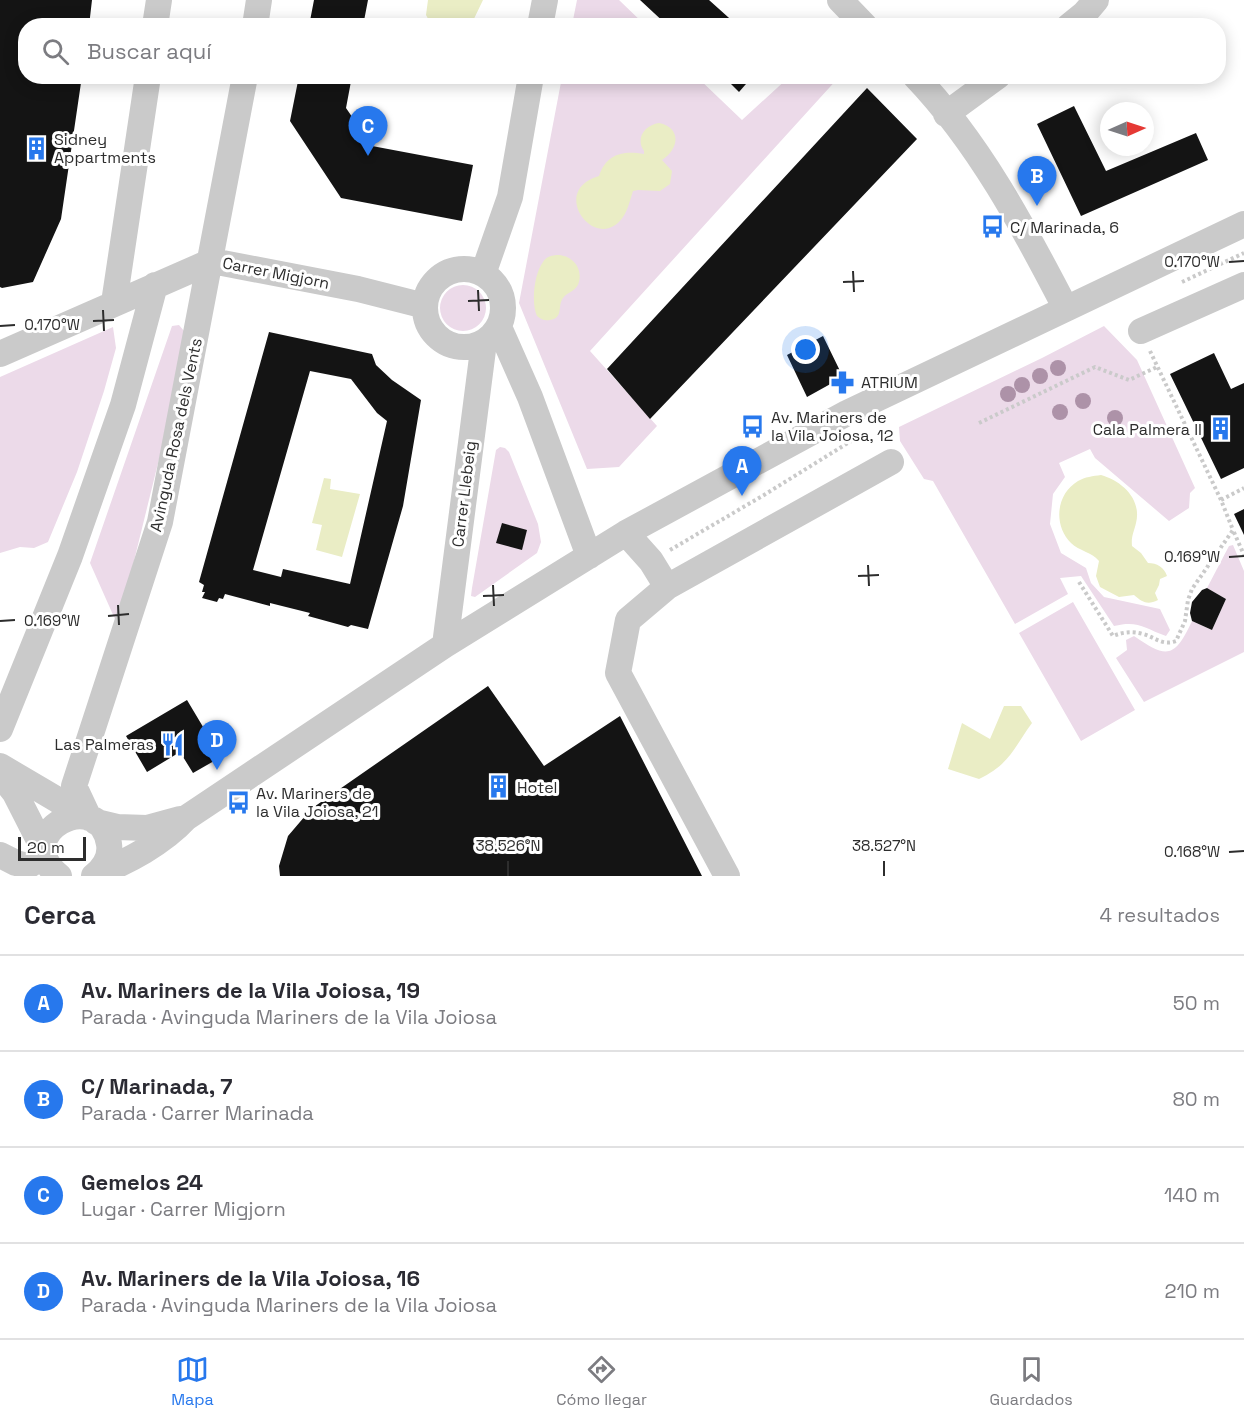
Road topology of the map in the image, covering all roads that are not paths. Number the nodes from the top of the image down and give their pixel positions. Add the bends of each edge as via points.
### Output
1 (159, 0) edge
2 (259, 0) edge
3 (545, 0) edge
4 (840, 0) edge
5 (1096, 0) edge
6 (156, 18) edge
7 (256, 18) edge
8 (542, 18) edge
9 (857, 18) edge
10 (1079, 18) edge
11 (146, 84) edge
12 (244, 84) edge
13 (530, 84) edge
14 (922, 84) edge
15 (987, 84) edge
16 (946, 114) junction
17 (1244, 224) edge
18 (212, 261) junction
19 (483, 274) junction
20 (155, 285) junction
21 (1244, 285) edge
22 (114, 303) junction
23 (425, 306) junction
24 (1065, 307) junction
25 (1141, 331) road end
26 (492, 334) junction
27 (0, 354) edge
28 (891, 462) dead end
29 (626, 533) junction
30 (589, 556) junction
31 (667, 587) junction
32 (444, 645) junction
33 (0, 729) edge
34 (0, 766) edge
35 (0, 774) edge
36 (186, 818) junction
37 (88, 819) junction
38 (0, 855) edge
39 (50, 866) edge
40 (95, 875) edge
41 (20, 876) edge
42 (727, 876) edge

1 - 6 street
2 - 7 street
3 - 8 street
4 - 9 street
5 - 10 street
11 - 22 street
12 - 18 street, Avinguda Rosa dels Vents
13 - 19 street via 510,197
14 - 16 street
15 - 16 street
16 - 24 street via 989,171
17 - 24 street
18 - 20 street, Carrer Migjorn
18 - 23 street, Carrer Migjorn
18 - 37 street, Avinguda Rosa dels Vents via 160,522 74,786
19 - 23 street via 471,269 445,274 428,293
19 - 26 street via 496,286 503,303 503,315
20 - 22 street, Carrer Migjorn
20 - 33 street via 120,416 70,556
21 - 25 street
22 - 27 street, Carrer Migjorn
23 - 26 street via 431,329 449,345 473,347
24 - 29 street via 847,413
26 - 30 street via 527,389
26 - 32 street, Carrer Llebeig
28 - 31 street
29 - 30 street
29 - 31 street
30 - 32 street
31 - 42 street via 628,620 618,673
32 - 36 street
34 - 37 street
35 - 39 street via 15,793
36 - 37 street via 147,828 117,827
36 - 40 street via 173,832
37 - 39 street via 71,816 54,825 45,841
37 - 40 street, Avinguda Rosa dels Vents via 104,830 109,849 108,859
38 - 39 street via 28,866
38 - 41 street

